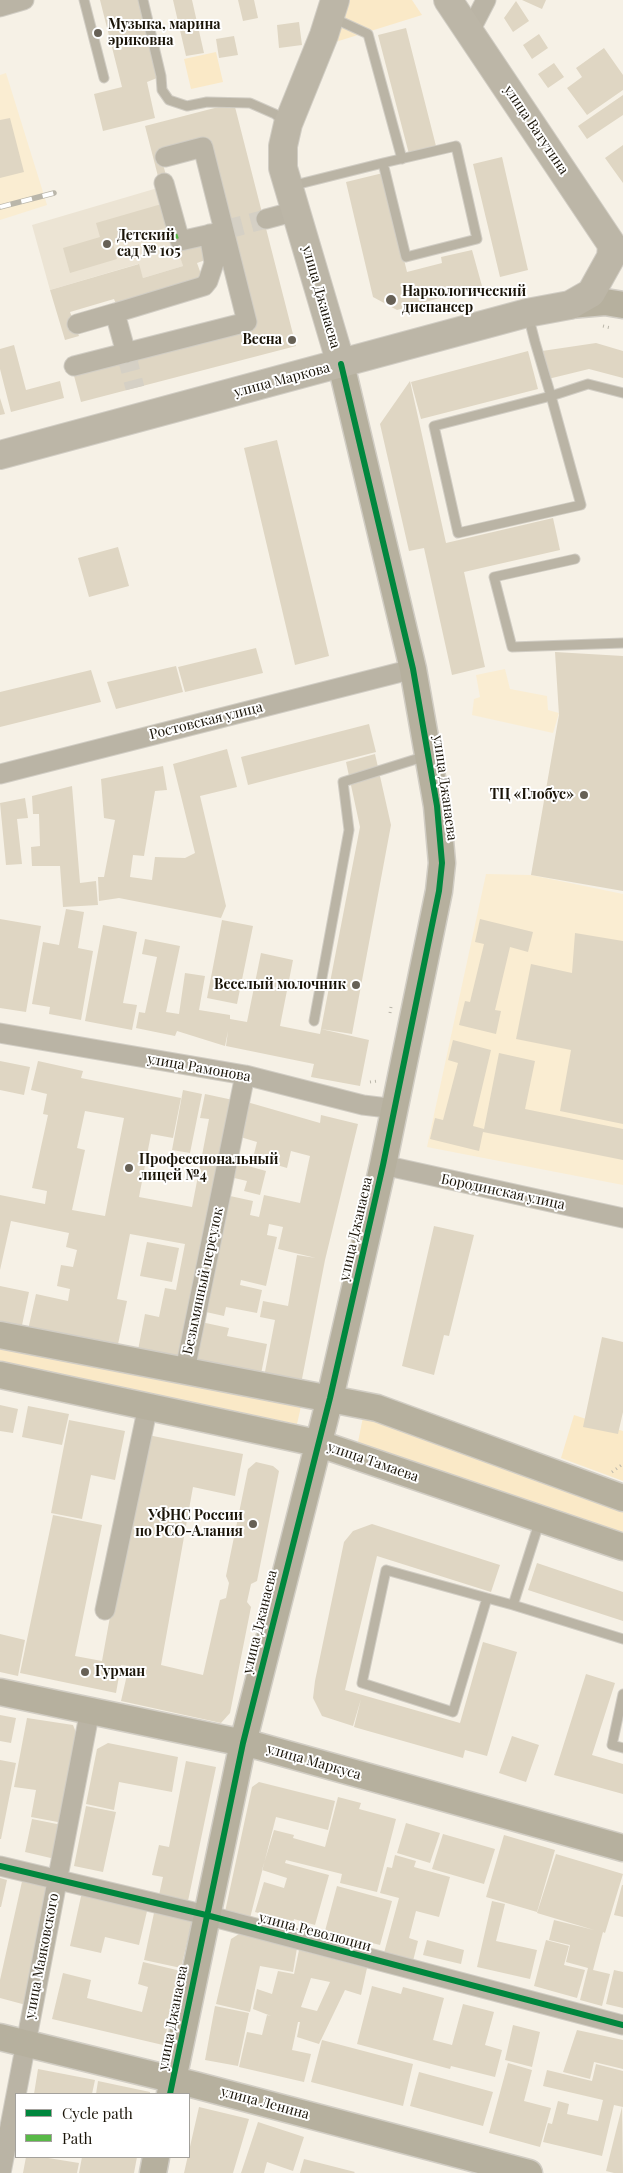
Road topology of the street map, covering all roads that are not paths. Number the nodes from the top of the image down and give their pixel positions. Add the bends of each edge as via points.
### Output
1 (24, 0) edge
2 (84, 0) edge
3 (143, 0) edge
4 (448, 0) edge
5 (486, 0) edge
6 (0, 7) edge
7 (332, 8) edge
8 (470, 31) junction
9 (104, 78) dead end
10 (288, 124) junction
11 (165, 157) dead end
12 (402, 159) junction
13 (383, 164) junction
14 (164, 183) dead end
15 (292, 199) junction
16 (266, 219) tunnel mouth
17 (217, 232) junction
18 (618, 253) edge
19 (570, 305) junction
20 (623, 305) edge
21 (115, 313) junction
22 (527, 313) junction
23 (77, 324) dead end
24 (126, 353) junction
25 (341, 364) junction
26 (74, 366) dead end
27 (623, 393) edge
28 (551, 396) junction
29 (0, 455) edge
30 (575, 559) dead end
31 (623, 643) edge
32 (413, 669) junction
33 (428, 755) junction
34 (0, 774) edge
35 (314, 1021) dead end
36 (0, 1033) edge
37 (245, 1075) junction
38 (396, 1109) junction
39 (383, 1165) junction
40 (623, 1218) edge
41 (0, 1334) edge
42 (185, 1370) junction
43 (0, 1375) edge
44 (330, 1398) junction
45 (148, 1406) junction
46 (317, 1443) junction
47 (623, 1498) edge
48 (540, 1519) junction
49 (623, 1547) edge
50 (486, 1598) junction
51 (513, 1605) junction
52 (105, 1610) dead end
53 (623, 1639) edge
54 (0, 1692) edge
55 (623, 1694) edge
56 (90, 1710) junction
57 (243, 1743) junction
58 (623, 1748) edge
59 (623, 1848) edge
60 (0, 1866) edge
61 (57, 1880) junction
62 (206, 1915) junction
63 (623, 2025) edge
64 (0, 2037) edge
65 (25, 2045) junction
66 (172, 2087) edge
67 (16, 2093) edge
68 (15, 2098) edge
69 (156, 2158) edge
70 (1, 2173) edge
71 (153, 2173) edge
72 (529, 2173) edge

1 - 6 street
2 - 9 lane
3 - 10 lane via 162,90 169,100 187,106 207,102 250,103
4 - 8 main road, улица Ватутина
5 - 8 street
7 - 10 main road, улица Джанаева
7 - 12 lane via 368,34
8 - 18 main road, улица Ватутина
10 - 15 main road, улица Джанаева via 283,168
11 - 17 street via 203,147
12 - 13 lane
12 - 13 lane via 456,146 477,239 406,257
13 - 15 lane
14 - 17 street via 180,241
15 - 16 street
15 - 25 main road, улица Джанаева
17 - 21 street via 214,263 204,286
17 - 24 street via 247,322
18 - 19 main road via 591,293
19 - 20 street, улица Маркова via 605,302
19 - 22 main road, улица Маркова
21 - 23 street
21 - 24 street
22 - 25 main road, улица Маркова
22 - 28 lane
24 - 26 street
25 - 29 main road, улица Маркова
25 - 32 street, улица Джанаева
27 - 28 lane via 588,384
28 - 28 lane via 581,505 458,533 434,426
30 - 31 lane via 494,577 512,647
32 - 33 street, улица Джанаева
32 - 34 street, Ростовская улица
33 - 35 lane via 343,782 349,830
33 - 38 street, улица Джанаева via 442,863
36 - 37 street, улица Рамонова
37 - 38 street, улица Рамонова via 363,1105
37 - 42 street, Безымянный переулок
38 - 39 street, улица Джанаева
39 - 40 street, Бородинская улица
39 - 44 street, улица Джанаева
41 - 42 street
42 - 44 street
43 - 45 street, улица Тамаева
44 - 46 street, улица Джанаева
44 - 47 street via 377,1408
45 - 46 street, улица Тамаева
45 - 52 street
46 - 48 street, улица Тамаева
46 - 57 street, улица Джанаева
48 - 49 street, улица Тамаева
48 - 51 lane
50 - 50 lane via 386,1570 362,1683 453,1712
50 - 51 lane
51 - 53 lane
54 - 56 street, улица Маркуса
55 - 58 lane via 612,1745
56 - 57 street, улица Маркуса
56 - 61 street, улица Маяковского
57 - 59 street, улица Маркуса
57 - 62 street, улица Джанаева
60 - 61 street, улица Революции
61 - 62 street, улица Революции
61 - 65 street, улица Маяковского
62 - 63 street, улица Революции
62 - 66 street, улица Джанаева
64 - 65 street, улица Ленина
65 - 66 street, улица Ленина
65 - 67 street, улица Маяковского
66 - 72 street, улица Ленина
68 - 70 street, улица Маяковского
69 - 71 street

